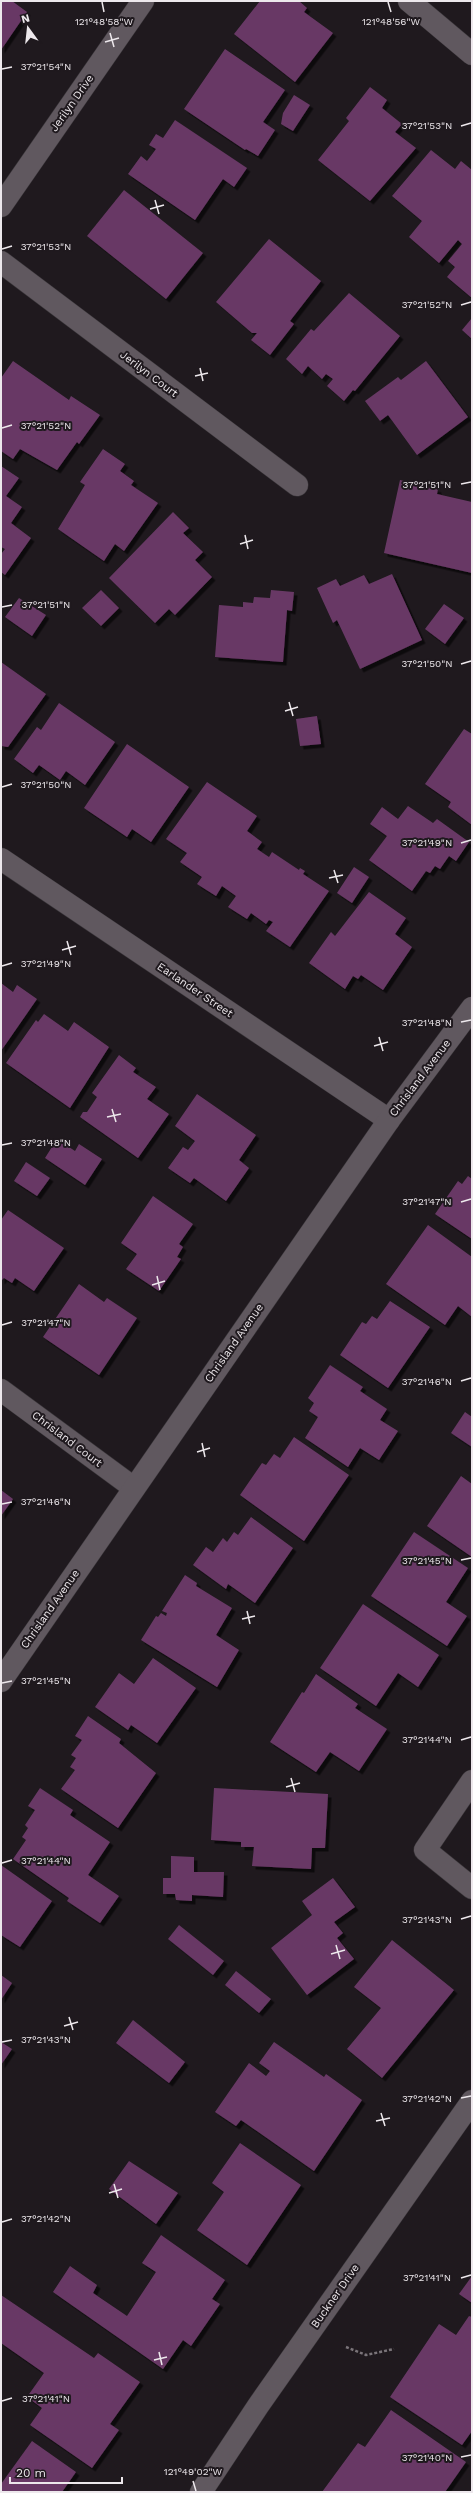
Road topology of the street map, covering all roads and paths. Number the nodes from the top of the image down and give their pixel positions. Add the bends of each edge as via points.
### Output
1 (143, 1) edge
2 (408, 1) edge
3 (472, 54) edge
4 (1, 206) edge
5 (1, 262) edge
6 (297, 485) dead end
7 (1, 859) edge
8 (472, 1008) edge
9 (389, 1120) junction
10 (1, 1390) edge
11 (134, 1488) junction
12 (1, 1681) edge
13 (472, 1781) edge
14 (472, 1888) edge
15 (472, 2101) edge
16 (346, 2347) dead end
17 (394, 2349) dead end
18 (201, 2492) edge

1 - 4 street, Jerilyn Drive
2 - 3 street
5 - 6 street, Jerilyn Court
7 - 9 street, Earlander Street
8 - 9 street, Chrisland Avenue
9 - 11 street, Chrisland Avenue
10 - 11 street, Chrisland Court
11 - 12 street, Chrisland Avenue
13 - 14 street via 425,1850
15 - 18 street, Buckner Drive via 262,2399
16 - 17 path via 366,2355

